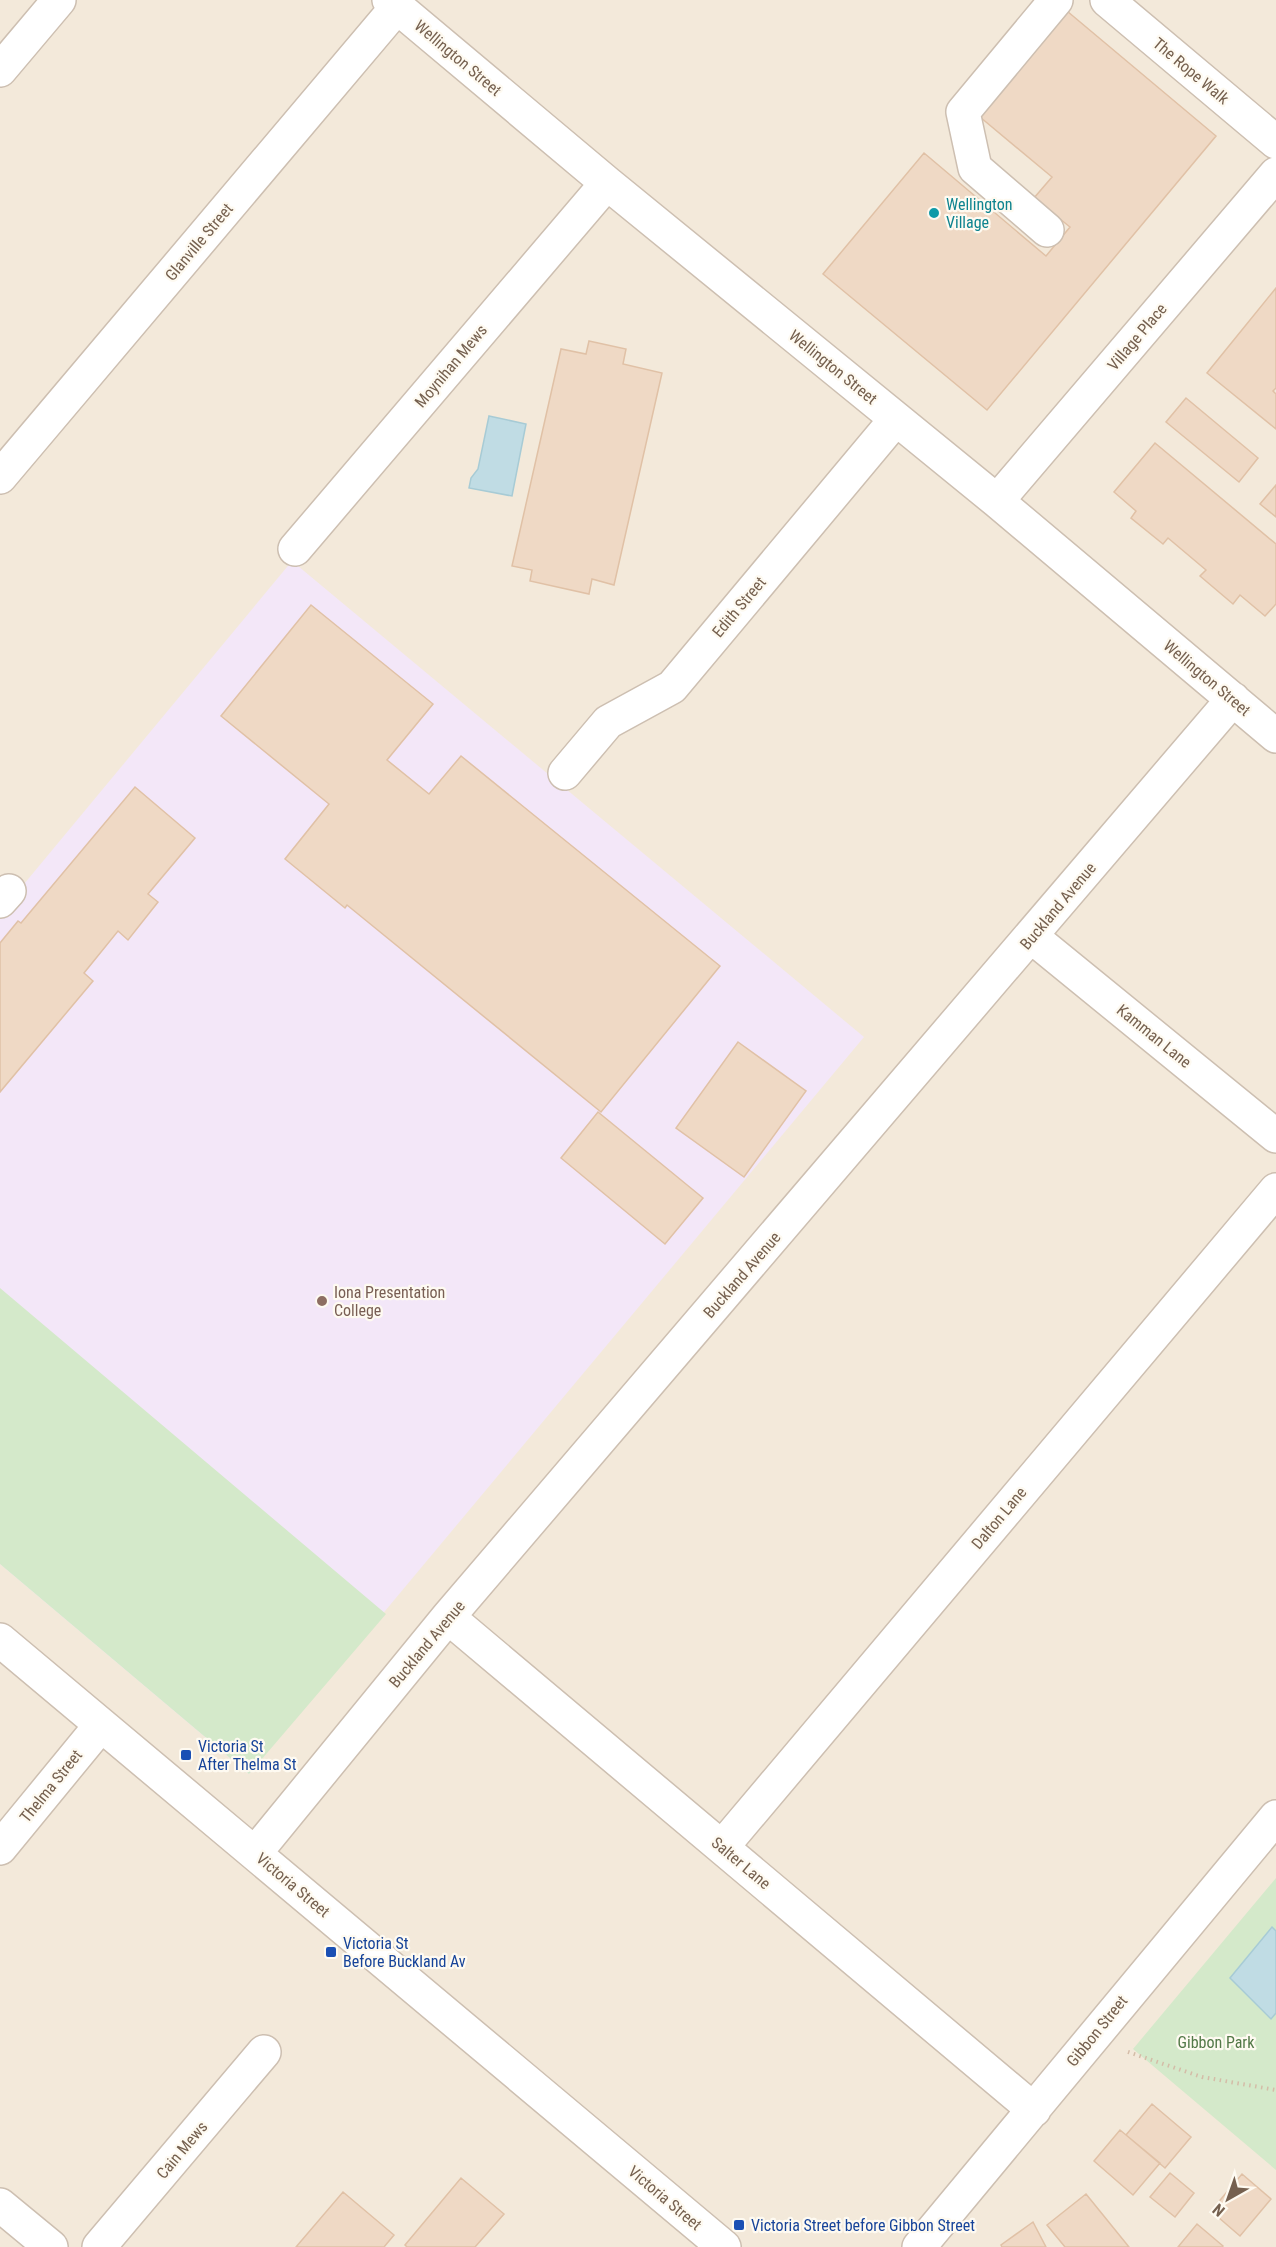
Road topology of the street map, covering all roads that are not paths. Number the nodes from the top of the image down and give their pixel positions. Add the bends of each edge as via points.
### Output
1 (59, 0) edge
2 (1056, 0) edge
3 (1107, 0) edge
4 (393, 3) edge
5 (0, 70) edge
6 (1276, 142) edge
7 (1276, 174) edge
8 (607, 183) junction
9 (1047, 230) dead end
10 (896, 419) junction
11 (0, 477) edge
12 (998, 501) junction
13 (295, 549) dead end
14 (1233, 699) junction
15 (1276, 736) edge
16 (565, 773) dead end
17 (1032, 937) junction
18 (1276, 1136) edge
19 (1276, 1190) edge
20 (448, 1617) junction
21 (0, 1640) edge
22 (101, 1725) junction
23 (1276, 1817) edge
24 (722, 1847) junction
25 (0, 1848) edge
26 (255, 1853) junction
27 (264, 2052) dead end
28 (1034, 2110) junction
29 (0, 2205) edge
30 (51, 2247) edge
31 (99, 2247) edge
32 (724, 2247) edge
33 (919, 2247) edge

1 - 5 street
2 - 9 street via 963,112 975,168
3 - 6 street, The Rope Walk
4 - 8 street, Wellington Street
4 - 11 street, Glanville Street
7 - 12 street, Village Place
8 - 10 street, Wellington Street
8 - 13 street, Moynihan Mews
10 - 12 street, Wellington Street
10 - 16 street, Edith Street via 672,687 608,722
12 - 14 street, Wellington Street
14 - 15 street, Wellington Street
14 - 17 street, Buckland Avenue
17 - 18 street, Kamman Lane
17 - 20 street, Buckland Avenue
19 - 24 street, Dalton Lane
20 - 24 street, Salter Lane
20 - 26 street, Buckland Avenue
21 - 22 street, Victoria Street
22 - 25 street, Thelma Street
22 - 26 street, Victoria Street
23 - 28 street, Gibbon Street
24 - 28 street, Salter Lane
26 - 32 street, Victoria Street
27 - 31 street, Cain Mews
28 - 33 street, Gibbon Street
29 - 30 street

